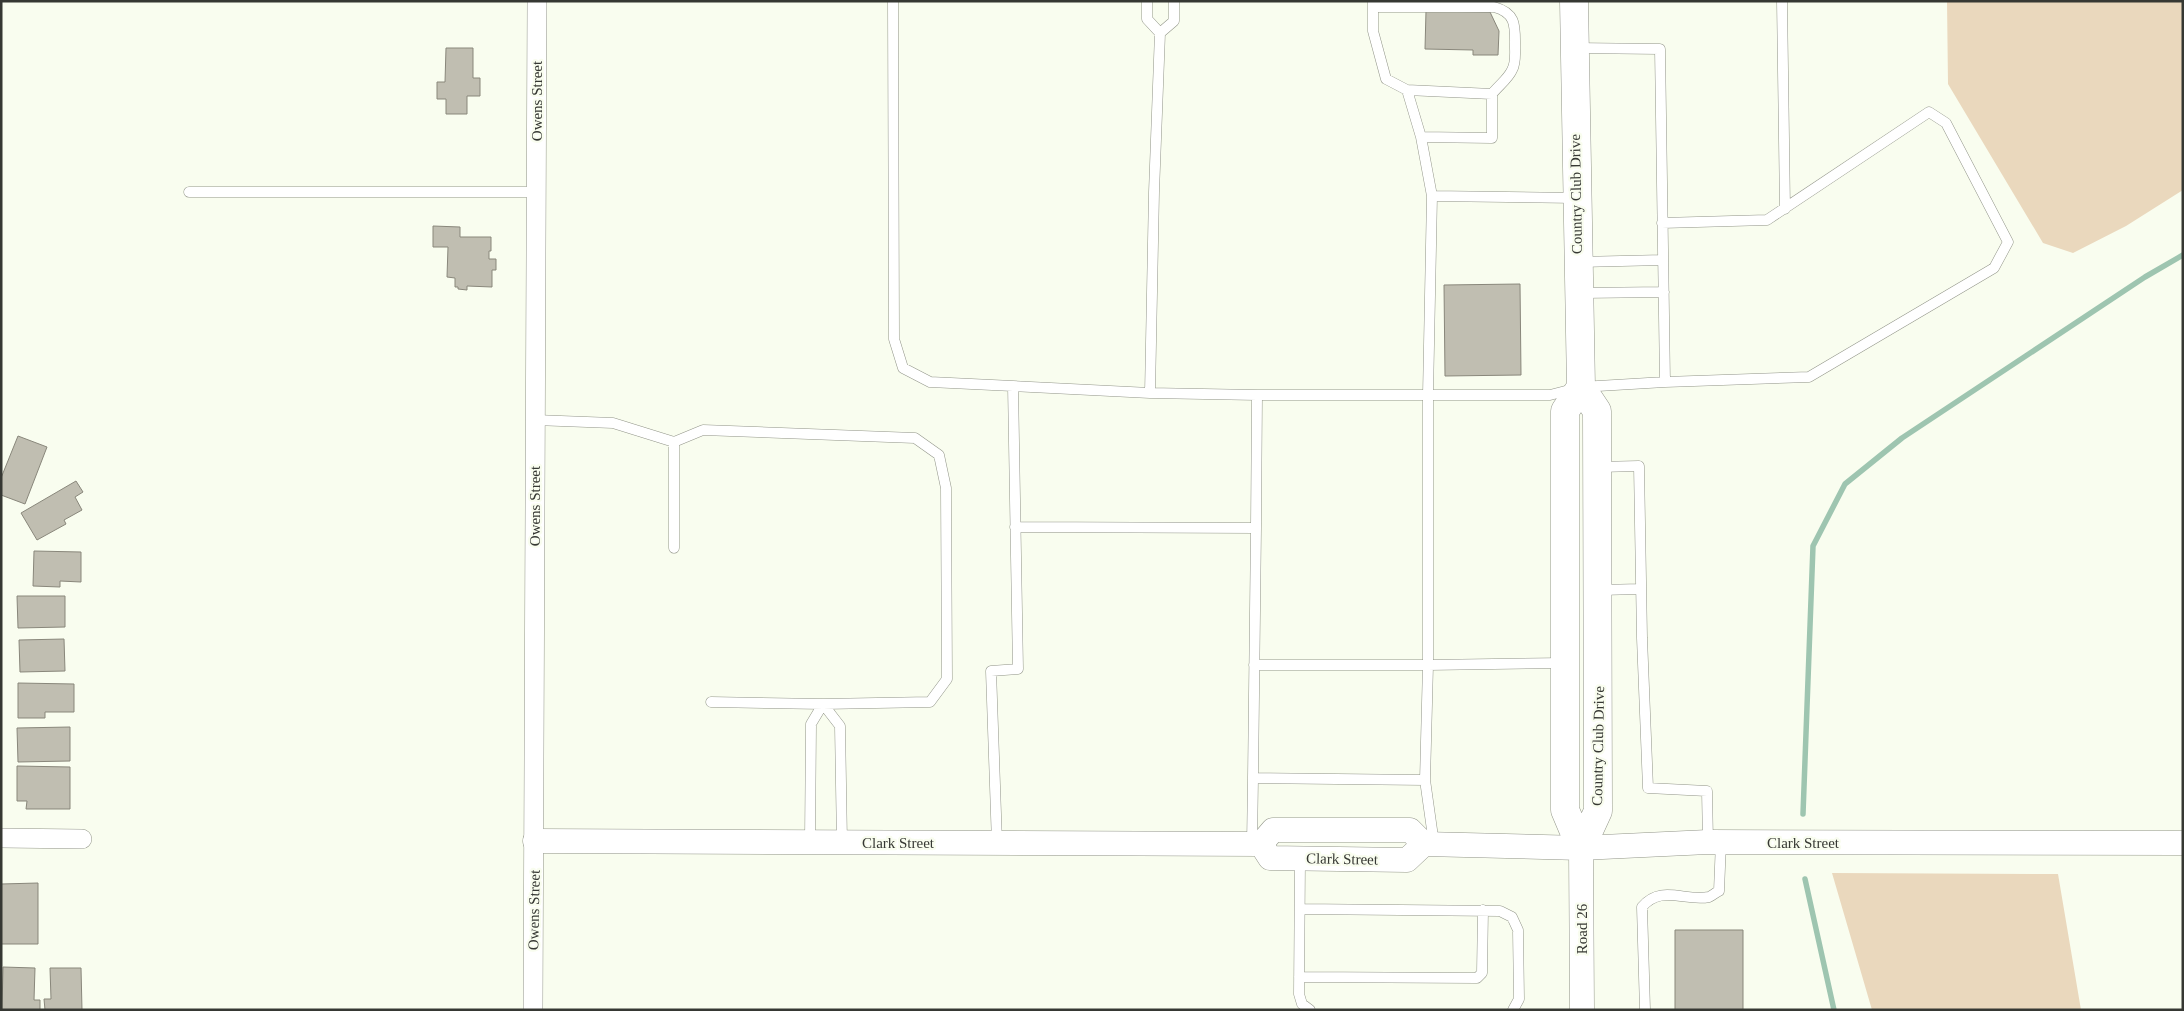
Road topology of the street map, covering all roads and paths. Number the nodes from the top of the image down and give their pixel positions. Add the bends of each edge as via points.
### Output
1 (537, 1) edge
2 (893, 1) edge
3 (1147, 1) edge
4 (1174, 1) edge
5 (1574, 1) edge
6 (1782, 1) edge
7 (1373, 4) edge
8 (1160, 33) junction
9 (1574, 48) junction
10 (1407, 90) junction
11 (1492, 94) junction
12 (1421, 136) junction
13 (189, 192) dead end
14 (536, 192) junction
15 (1432, 196) junction
16 (1576, 198) junction
17 (1785, 209) junction
18 (1662, 223) junction
19 (1663, 260) junction
20 (1577, 262) junction
21 (1664, 292) junction
22 (1578, 293) junction
23 (1665, 382) junction
24 (1012, 386) junction
25 (1581, 387) junction
26 (1150, 393) junction
27 (1257, 395) junction
28 (1428, 395) junction
29 (535, 420) junction
30 (674, 442) junction
31 (1598, 468) junction
32 (1015, 526) junction
33 (1256, 528) junction
34 (674, 548) dead end
35 (1598, 590) junction
36 (1641, 590) junction
37 (1565, 663) junction
38 (1254, 665) junction
39 (1428, 666) junction
40 (711, 702) dead end
41 (823, 704) junction
42 (1253, 778) junction
43 (1425, 780) junction
44 (1392, 830) junction
45 (1, 838) edge
46 (82, 839) dead end
47 (535, 841) junction
48 (1714, 842) junction
49 (810, 843) junction
50 (842, 843) junction
51 (997, 843) junction
52 (2183, 843) edge
53 (1257, 844) junction
54 (1429, 844) junction
55 (1581, 848) junction
56 (1300, 859) junction
57 (1300, 909) junction
58 (1483, 910) junction
59 (1299, 977) junction
60 (533, 1010) edge
61 (1310, 1010) edge
62 (1512, 1010) edge
63 (1582, 1010) edge
64 (1645, 1010) edge

1 - 14 street, Owens Street
2 - 24 lane via 894,339 903,368 930,382
3 - 8 lane via 1147,19
4 - 8 lane via 1174,21
5 - 9 main road, Country Club Drive
6 - 17 lane
7 - 10 lane via 1373,30 1386,79
7 - 11 lane via 1494,7 1510,15 1514,23 1514,63 1512,71
8 - 26 lane
9 - 16 main road, Country Club Drive
9 - 18 lane via 1660,49
10 - 11 lane
10 - 12 lane
11 - 12 lane via 1492,138
12 - 15 lane
13 - 14 lane
14 - 29 street, Owens Street
15 - 16 lane
15 - 28 lane
16 - 20 main road, Country Club Drive
17 - 18 lane via 1767,220
17 - 23 lane via 1929,112 1946,124 2008,242 1994,268 1809,377
18 - 19 lane
19 - 20 lane
19 - 21 lane
20 - 22 main road, Country Club Drive
21 - 22 lane
21 - 23 lane
22 - 25 main road, Country Club Drive
23 - 25 lane
24 - 26 lane
24 - 32 lane
25 - 28 lane via 1550,395
25 - 31 main road, Country Club Drive via 1597,411
25 - 37 main road via 1565,411
26 - 27 lane
27 - 28 lane
27 - 33 lane
28 - 39 lane
29 - 30 lane via 613,423
29 - 47 street, Owens Street
30 - 34 lane
30 - 41 lane via 703,430 915,438 939,455 946,488 947,679 930,702
31 - 35 main road, Country Club Drive
31 - 36 lane via 1638,466
32 - 33 lane
32 - 51 lane via 1018,669 991,671
33 - 38 lane
35 - 36 lane
35 - 55 main road, Country Club Drive via 1598,811
36 - 48 lane via 1648,788 1708,791
37 - 39 lane
37 - 55 main road via 1565,810
38 - 39 lane
38 - 42 lane
39 - 43 lane
40 - 41 lane
41 - 49 lane via 811,724
41 - 50 lane via 840,726
42 - 43 lane
42 - 53 lane
43 - 54 lane
44 - 53 street, Clark Street via 1273,830
44 - 54 street, Clark Street via 1410,830
44 - 56 street via 1388,838 1378,843 1315,843 1304,846
45 - 46 street
47 - 49 street, Clark Street
47 - 60 street, Owens Street
48 - 52 street, Clark Street
48 - 55 street, Clark Street
48 - 64 lane via 1719,891 1709,897 1662,894 1648,899 1642,907
49 - 50 street, Clark Street
50 - 51 street, Clark Street
51 - 53 street, Clark Street
53 - 56 street, Clark Street via 1270,858
54 - 55 street, Clark Street
54 - 56 street, Clark Street via 1407,860
55 - 63 street, Road 26
56 - 57 lane
57 - 58 lane
57 - 59 lane
58 - 59 lane via 1482,973 1477,978
58 - 62 lane via 1500,911 1512,917 1518,930 1519,999
59 - 61 lane via 1302,1004

